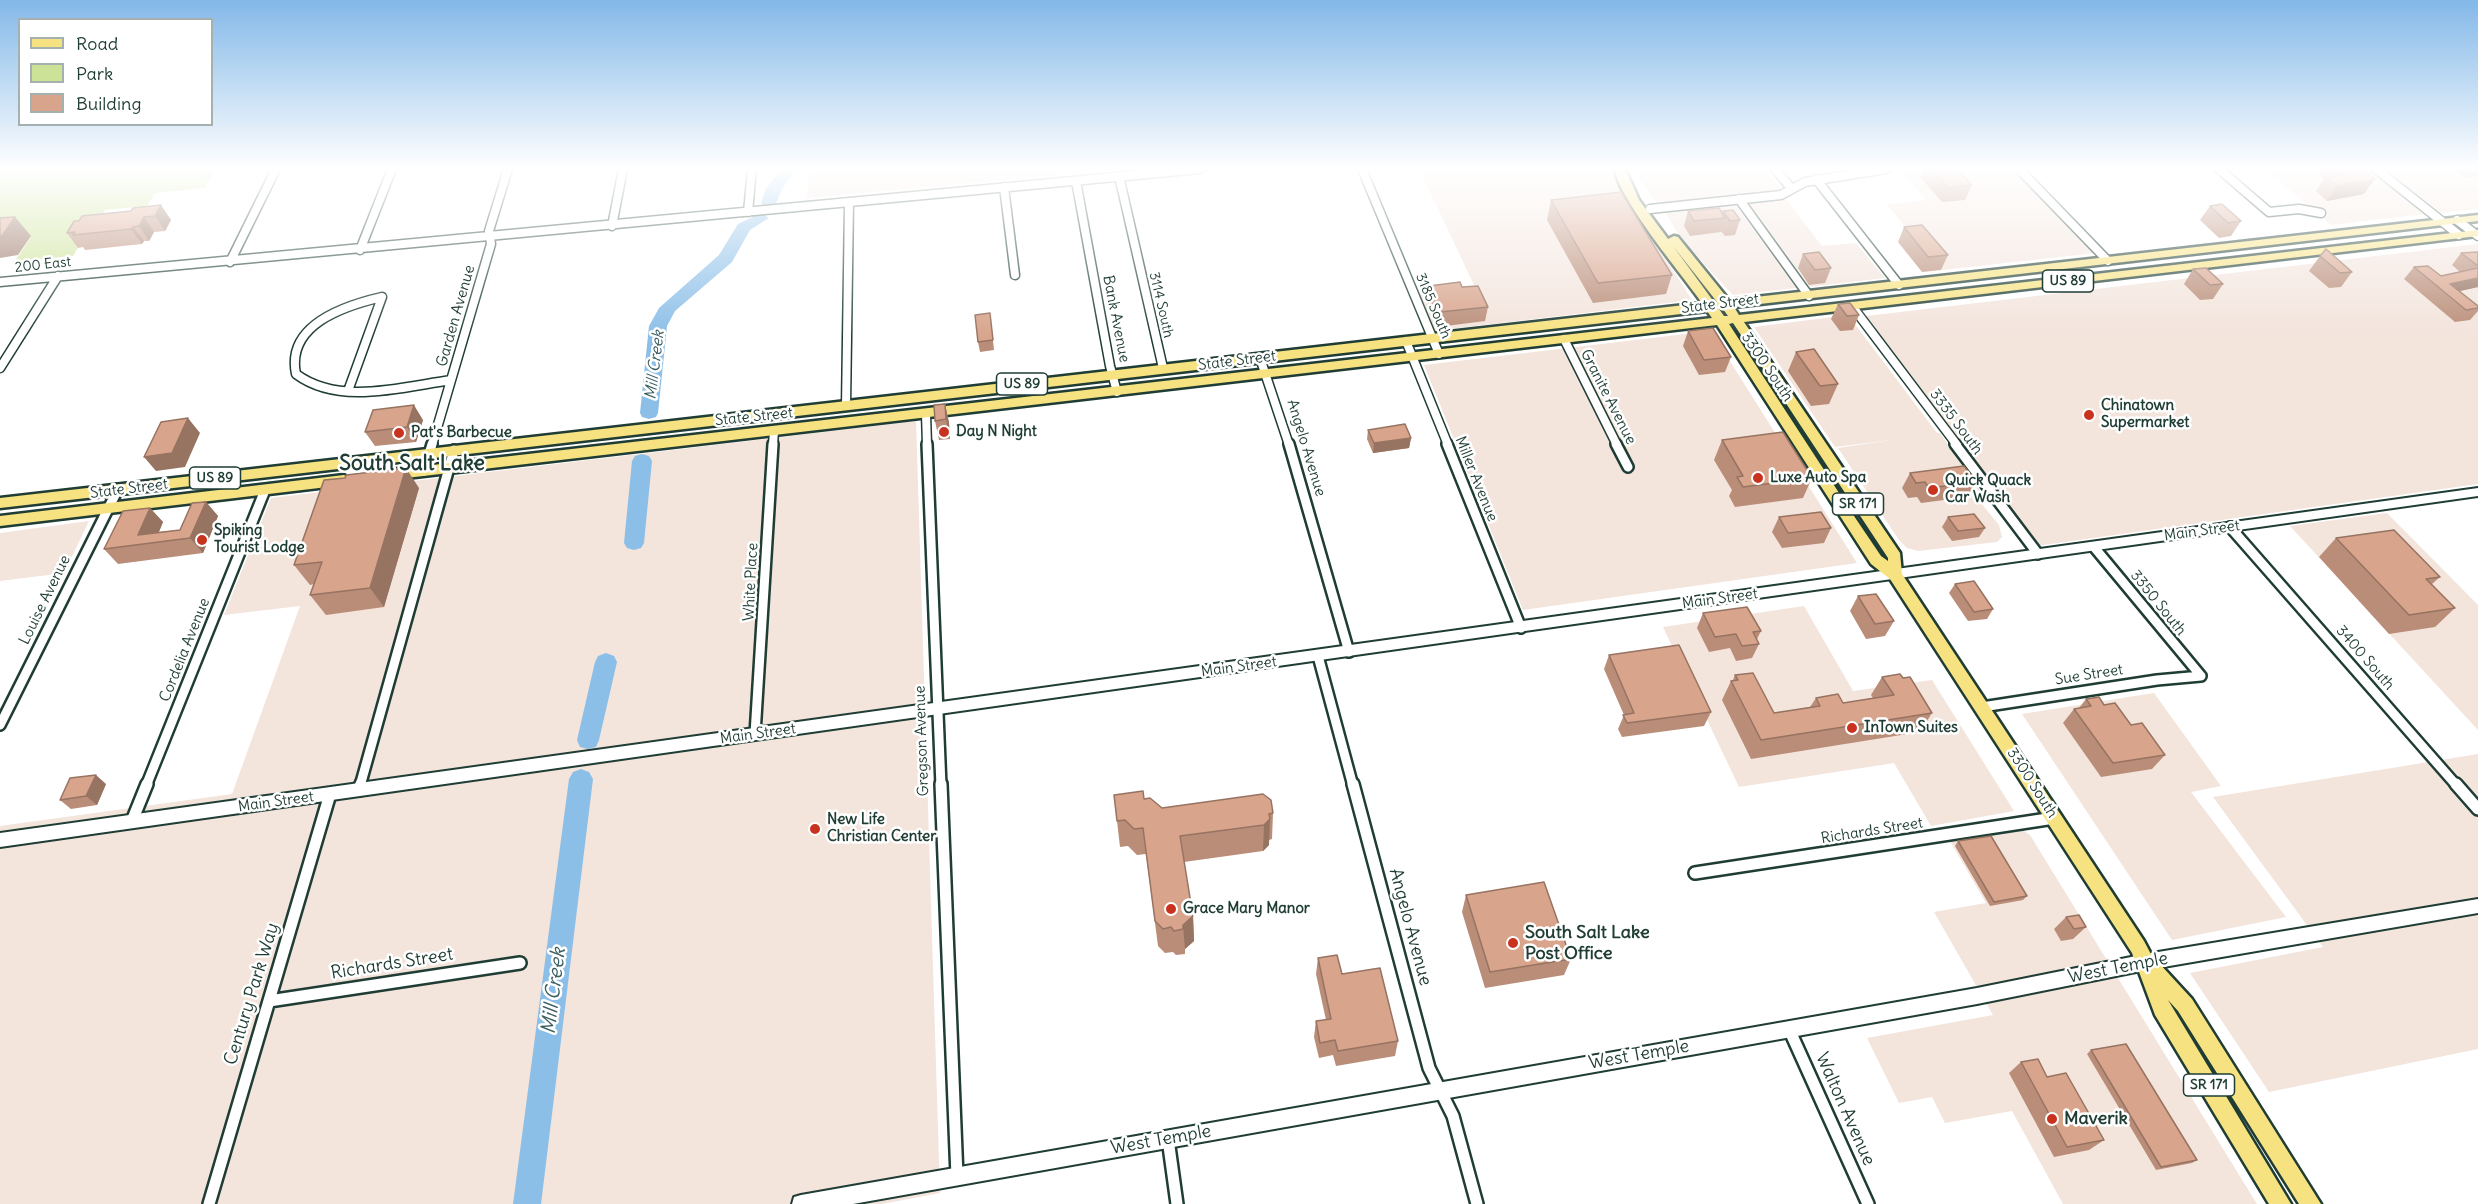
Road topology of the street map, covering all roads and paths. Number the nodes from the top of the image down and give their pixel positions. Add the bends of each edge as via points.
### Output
1 (248, 225) edge
2 (370, 225) edge
3 (491, 225) edge
4 (620, 225) edge
5 (849, 225) edge
6 (1009, 225) edge
7 (1084, 225) edge
8 (1130, 225) edge
9 (1385, 225) edge
10 (1652, 225) edge
11 (1663, 225) edge
12 (1758, 225) edge
13 (1852, 225) edge
14 (2073, 225) edge
15 (2416, 225) edge
16 (2447, 225) edge
17 (612, 226) joint
18 (2476, 234) edge
19 (2459, 235) junction
20 (490, 238) junction
21 (360, 250) junction
22 (2108, 261) junction
23 (230, 262) junction
24 (1015, 275) dead end
25 (58, 276) junction
26 (0, 282) edge
27 (1899, 285) junction
28 (1809, 296) junction
29 (1726, 306) junction
30 (1852, 306) junction
31 (1711, 307) junction
32 (1736, 319) junction
33 (1720, 321) junction
34 (1432, 338) junction
35 (1564, 339) junction
36 (1406, 341) junction
37 (1439, 354) junction
38 (1413, 357) junction
39 (1260, 358) junction
40 (0, 368) edge
41 (1163, 368) junction
42 (1112, 374) junction
43 (1265, 374) junction
44 (451, 380) junction
45 (1001, 387) junction
46 (348, 391) junction
47 (1117, 392) junction
48 (846, 406) junction
49 (926, 414) junction
50 (774, 431) junction
51 (454, 450) junction
52 (429, 453) junction
53 (1628, 467) dead end
54 (449, 468) junction
55 (424, 471) junction
56 (118, 489) junction
57 (265, 490) junction
58 (2478, 492) edge
59 (0, 502) edge
60 (108, 508) junction
61 (0, 520) edge
62 (2230, 527) junction
63 (2094, 547) junction
64 (2038, 554) junction
65 (1896, 575) junction
66 (1521, 628) junction
67 (1349, 652) junction
68 (1318, 656) junction
69 (2201, 676) joint
70 (1982, 707) junction
71 (937, 710) junction
72 (0, 725) edge
73 (755, 734) junction
74 (358, 790) junction
75 (330, 794) junction
76 (2478, 809) edge
77 (2054, 818) junction
78 (132, 821) junction
79 (0, 840) edge
80 (1695, 873) dead end
81 (2478, 906) edge
82 (2146, 962) junction
83 (520, 963) dead end
84 (269, 1001) junction
85 (1789, 1029) junction
86 (1440, 1091) junction
87 (1168, 1139) junction
88 (957, 1176) junction
89 (840, 1201) edge
90 (209, 1204) edge
91 (801, 1204) edge
92 (1177, 1204) edge
93 (1477, 1204) edge
94 (1868, 1204) edge
95 (2281, 1204) edge
96 (2311, 1204) edge

1 - 23 street
2 - 21 street
3 - 20 street, Garden Avenue
4 - 17 street, 200 East
5 - 48 street
6 - 24 street
7 - 42 street, Bank Avenue
8 - 41 street, 3114 South
9 - 34 street, 3185 South
10 - 31 main road, 3300 South / SR 171
11 - 29 main road, 3300 South / SR 171
12 - 28 street
13 - 27 street
14 - 22 street
15 - 22 main road, State Street / US 89
16 - 19 street
17 - 20 street, 200 East
18 - 19 main road, State Street / US 89
19 - 30 main road, State Street / US 89
20 - 21 street, 200 East
20 - 44 street, Garden Avenue
21 - 23 street, 200 East
22 - 27 main road, State Street / US 89
23 - 25 street, 200 East
25 - 26 street, 200 East
25 - 40 street
27 - 28 main road, State Street / US 89
28 - 29 main road, State Street / US 89
29 - 31 main road, State Street / US 89
29 - 32 main road, 3300 South / SR 171
30 - 32 main road, State Street / US 89
30 - 64 street, 3335 South
31 - 33 main road, 3300 South / SR 171
31 - 34 main road, State Street / US 89
32 - 33 main road, State Street / US 89
32 - 65 main road, 3300 South / SR 171 via 1894,557
33 - 35 main road, State Street / US 89
33 - 65 main road, 3300 South / SR 171 via 1870,552
34 - 36 main road, State Street / US 89
34 - 37 street, 3185 South
35 - 37 main road, State Street / US 89
35 - 53 street, Granite Avenue
36 - 38 street, Miller Avenue
36 - 39 main road, State Street / US 89
37 - 38 main road, State Street / US 89
38 - 43 main road, State Street / US 89
38 - 66 street, Miller Avenue
39 - 41 main road, State Street / US 89
39 - 43 street, Angelo Avenue
41 - 42 main road, State Street / US 89
42 - 45 main road, State Street / US 89
42 - 47 street, Bank Avenue
43 - 47 main road, State Street / US 89
43 - 67 street, Angelo Avenue
44 - 46 street
44 - 52 street, Garden Avenue
45 - 48 main road, State Street / US 89
45 - 49 main road via 989,398 934,404
46 - 46 street via 382,297 353,304 325,318 303,336 295,349 292,362 300,378 321,389
47 - 49 main road, State Street / US 89
48 - 51 main road, State Street / US 89
49 - 50 main road, State Street / US 89
49 - 71 street, Gregson Avenue
50 - 54 main road, State Street / US 89
50 - 73 street, White Place
51 - 52 main road, State Street / US 89
51 - 54 street
52 - 55 street, Garden Avenue
52 - 56 main road, State Street / US 89
54 - 55 main road, State Street / US 89
54 - 74 street
55 - 57 main road, State Street / US 89
56 - 59 main road, State Street / US 89
56 - 60 street, Louise Avenue
57 - 60 main road, State Street / US 89
57 - 78 street, Cordelia Avenue
58 - 62 street, Main Street
60 - 61 main road, State Street / US 89
60 - 72 street, Louise Avenue
62 - 63 street, Main Street
62 - 76 street, 3400 South
63 - 64 street, Main Street
63 - 69 street, 3350 South
64 - 65 street, Main Street
65 - 66 street, Main Street
65 - 70 main road, 3300 South / SR 171
66 - 67 street, Main Street
67 - 68 street, Main Street
68 - 71 street, Main Street
68 - 86 street, Angelo Avenue via 1429,1068
69 - 70 street, Sue Street
70 - 77 main road, 3300 South / SR 171
71 - 73 street, Main Street
71 - 88 street, Gregson Avenue
73 - 74 street, Main Street
74 - 75 street, Main Street
75 - 78 street, Main Street
75 - 84 street, Century Park Way
77 - 80 street, Richards Street
77 - 82 main road, 3300 South / SR 171
78 - 79 street, Main Street
81 - 82 street, West Temple
82 - 85 street, West Temple
82 - 95 main road, 3300 South / SR 171 via 2162,1009
82 - 96 main road, 3300 South / SR 171 via 2185,1005
83 - 84 street, Richards Street
84 - 90 street, Century Park Way
85 - 86 street, West Temple
85 - 94 street, Walton Avenue
86 - 87 street, West Temple
86 - 93 street, Angelo Avenue via 1453,1116
87 - 88 street, West Temple
87 - 92 street
88 - 89 street, West Temple
89 - 91 street, West Temple

